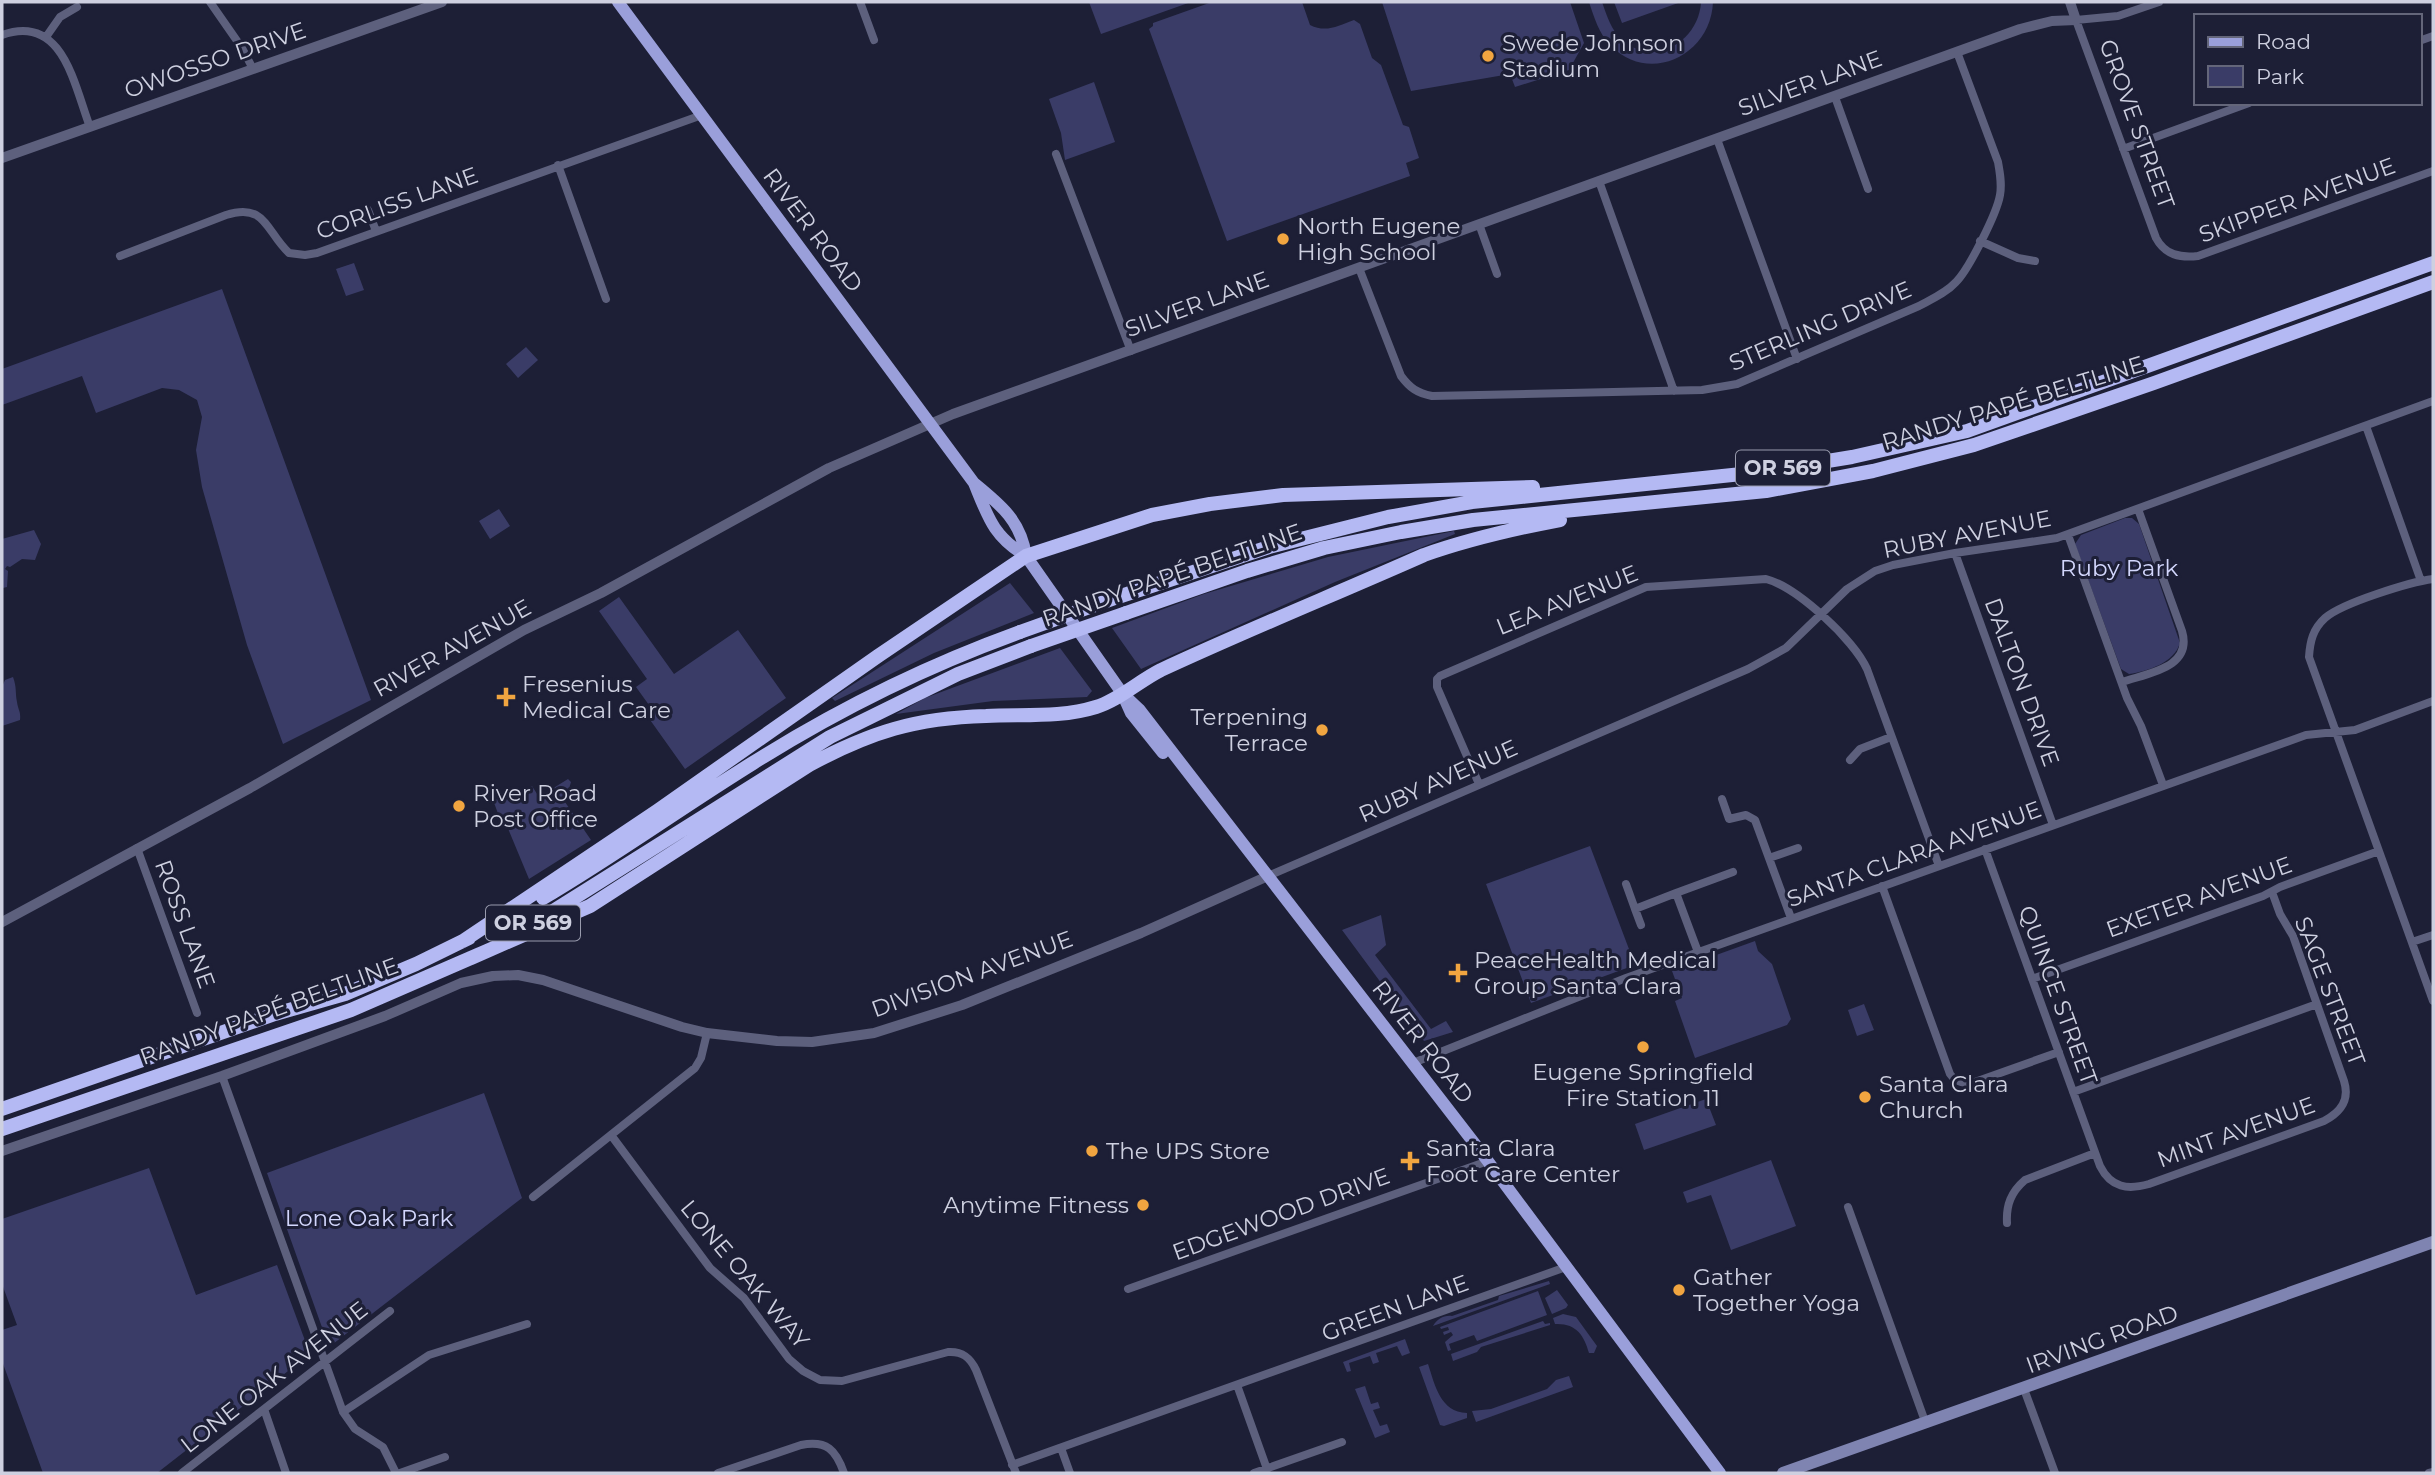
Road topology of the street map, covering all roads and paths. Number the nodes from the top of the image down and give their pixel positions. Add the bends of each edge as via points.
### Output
1 (210, 2) edge
2 (442, 2) edge
3 (618, 2) edge
4 (860, 2) edge
5 (2070, 2) edge
6 (2159, 2) edge
7 (77, 7) dead end
8 (2076, 20) junction
9 (2, 35) edge
10 (46, 37) junction
11 (874, 40) dead end
12 (1958, 52) junction
13 (253, 69) junction
14 (1835, 97) junction
15 (2244, 105) edge
16 (702, 115) junction
17 (89, 127) junction
18 (1717, 139) junction
19 (2123, 149) junction
20 (1056, 154) dead end
21 (2, 158) edge
22 (558, 165) junction
23 (2433, 172) edge
24 (1600, 181) junction
25 (1868, 189) dead end
26 (368, 210) dead end
27 (1479, 224) junction
28 (376, 231) junction
29 (1980, 241) junction
30 (2173, 254) joint
31 (120, 256) dead end
32 (2035, 261) dead end
33 (2433, 263) edge
34 (1359, 268) junction
35 (1497, 274) dead end
36 (2433, 282) edge
37 (606, 299) dead end
38 (1131, 351) junction
39 (1797, 359) junction
40 (1674, 391) junction
41 (2433, 401) edge
42 (930, 423) junction
43 (2366, 426) junction
44 (974, 483) junction
45 (1622, 485) junction
46 (1657, 502) junction
47 (2138, 509) junction
48 (2068, 535) junction
49 (1955, 554) junction
50 (1026, 556) junction
51 (2433, 579) edge
52 (2421, 581) junction
53 (1820, 615) junction
54 (2122, 682) junction
55 (1122, 693) junction
56 (2433, 701) edge
57 (2336, 732) junction
58 (1892, 737) junction
59 (1850, 760) dead end
60 (1479, 784) junction
61 (2163, 785) junction
62 (1722, 799) dead end
63 (2053, 825) junction
64 (137, 848) junction
65 (1798, 848) dead end
66 (1985, 849) junction
67 (2379, 851) junction
68 (1769, 858) junction
69 (1939, 866) junction
70 (1733, 872) dead end
71 (1268, 876) junction
72 (1626, 884) dead end
73 (1881, 886) junction
74 (2272, 892) junction
75 (1676, 893) junction
76 (1635, 909) junction
77 (1791, 918) junction
78 (2, 922) edge
79 (1641, 925) dead end
80 (2433, 934) edge
81 (463, 941) junction
82 (2412, 942) junction
83 (1698, 952) junction
84 (471, 958) junction
85 (2032, 979) junction
86 (2433, 1001) edge
87 (2317, 1004) junction
88 (197, 1013) dead end
89 (707, 1033) junction
90 (2059, 1052) junction
91 (1413, 1063) junction
92 (222, 1076) junction
93 (2073, 1092) junction
94 (2344, 1104) joint
95 (2, 1109) edge
96 (2, 1129) edge
97 (611, 1135) junction
98 (2, 1151) edge
99 (2095, 1153) junction
100 (1488, 1161) junction
101 (2136, 1187) joint
102 (533, 1197) dead end
103 (1849, 1206) dead end
104 (2007, 1223) dead end
105 (2433, 1242) edge
106 (1566, 1267) junction
107 (1128, 1289) dead end
108 (390, 1311) dead end
109 (527, 1324) dead end
110 (325, 1361) junction
111 (1237, 1385) junction
112 (2024, 1389) junction
113 (264, 1409) junction
114 (343, 1412) junction
115 (1926, 1424) junction
116 (1342, 1442) dead end
117 (1060, 1448) junction
118 (445, 1457) dead end
119 (1014, 1469) edge
120 (1267, 1469) junction
121 (182, 1473) edge
122 (286, 1473) edge
123 (398, 1473) edge
124 (722, 1473) edge
125 (844, 1473) edge
126 (1070, 1473) edge
127 (1254, 1473) edge
128 (1720, 1473) edge
129 (1783, 1473) edge
130 (2055, 1473) edge

1 - 13 street
2 - 13 street, OWOSSO DRIVE
3 - 16 main road, RIVER ROAD
4 - 11 street
5 - 8 street, GROVE STREET
6 - 8 street, SILVER LANE via 2118,16
7 - 10 street via 60,17
8 - 12 street, SILVER LANE via 2036,25
8 - 19 street, GROVE STREET
9 - 10 street via 20,31
10 - 17 street via 63,57
12 - 14 street, SILVER LANE
12 - 29 street, STERLING DRIVE via 2000,176 1997,205
13 - 17 street, OWOSSO DRIVE
14 - 18 street, SILVER LANE
14 - 25 street
15 - 19 street
16 - 22 street, CORLISS LANE
16 - 42 main road, RIVER ROAD
17 - 21 street, OWOSSO DRIVE
18 - 24 street, SILVER LANE
18 - 39 street
19 - 30 street, GROVE STREET via 2157,238 2163,249
20 - 38 street
22 - 28 street, CORLISS LANE
22 - 37 street
23 - 30 street, SKIPPER AVENUE via 2210,252 2190,257
24 - 27 street, SILVER LANE
24 - 40 street
26 - 28 street
27 - 34 street, SILVER LANE
27 - 35 street
28 - 31 street, CORLISS LANE via 317,253 296,255 285,249 261,218 236,211
29 - 32 street
29 - 39 street, STERLING DRIVE via 1957,282 1944,292
33 - 45 highway, RANDY PAPÉ BELTLINE / OR 569 via 1967,431 1761,472
34 - 38 street, SILVER LANE
34 - 40 street, STERLING DRIVE via 1401,376 1419,393
36 - 46 highway, RANDY PAPÉ BELTLINE / OR 569 via 1974,445 1873,471 1766,491
38 - 42 street, SILVER LANE
39 - 40 street, STERLING DRIVE via 1737,384
41 - 43 street, RUBY AVENUE
42 - 44 main road, RIVER ROAD
42 - 64 street, RIVER AVENUE via 829,468 524,630
43 - 47 street, RUBY AVENUE
43 - 52 street
44 - 50 main road, RIVER ROAD via 989,519 1007,545
44 - 50 main road, RIVER ROAD via 1002,506 1023,536
45 - 50 highway via 1271,496 1152,516
45 - 81 highway, RANDY PAPÉ BELTLINE / OR 569, bridge via 1472,502 1388,517 1269,547 947,660 753,762 591,870
46 - 55 highway via 1498,531 1424,555 1158,671
46 - 84 highway, RANDY PAPÉ BELTLINE / OR 569, bridge via 1473,520 1324,548 958,674 830,737 580,896
47 - 48 street, RUBY AVENUE
47 - 54 street via 2185,646 2171,664
48 - 49 street, RUBY AVENUE
48 - 54 street
49 - 53 street, RUBY AVENUE via 1875,571
49 - 63 street, DALTON DRIVE
50 - 55 main road, RIVER ROAD
50 - 81 highway
51 - 52 street
52 - 57 street via 2342,608 2325,618 2311,637 2309,657
53 - 58 street via 1860,654
53 - 60 street, RUBY AVENUE via 1786,648 1748,669
53 - 60 street, LEA AVENUE via 1788,588 1766,579 1652,586 1445,672 1437,679 1437,687
54 - 61 street
55 - 71 main road, RIVER ROAD via 1135,719
55 - 84 highway via 1099,707 1067,713 922,721 842,747 590,906
56 - 57 street, SANTA CLARA AVENUE
57 - 61 street, SANTA CLARA AVENUE via 2306,735
57 - 67 street
58 - 59 street via 1860,749
58 - 69 street
60 - 71 street, RUBY AVENUE
61 - 63 street, SANTA CLARA AVENUE
62 - 68 street via 1729,819 1754,818
63 - 66 street, SANTA CLARA AVENUE
64 - 78 street, RIVER AVENUE
64 - 88 street, ROSS LANE
65 - 68 street
66 - 69 street, SANTA CLARA AVENUE
66 - 85 street, QUINCE STREET
67 - 74 street, EXETER AVENUE
67 - 82 street
68 - 77 street
69 - 73 street, SANTA CLARA AVENUE
70 - 75 street
71 - 89 street, DIVISION AVENUE via 1141,933 905,1024 812,1042
71 - 91 main road, RIVER ROAD
72 - 76 street
73 - 77 street, SANTA CLARA AVENUE
73 - 90 street via 1956,1081 1977,1082
74 - 85 street, EXETER AVENUE
74 - 87 street, SAGE STREET
75 - 76 street
75 - 83 street
76 - 79 street
77 - 83 street, SANTA CLARA AVENUE
80 - 82 street
81 - 95 highway, RANDY PAPÉ BELTLINE / OR 569 via 345,994
82 - 86 street
83 - 91 street, SANTA CLARA AVENUE
84 - 96 highway, RANDY PAPÉ BELTLINE / OR 569 via 351,1010
85 - 90 street, QUINCE STREET
87 - 93 street
87 - 94 street, SAGE STREET via 2346,1085
89 - 92 street, DIVISION AVENUE via 543,980 500,975 461,983
89 - 97 street via 695,1068
90 - 93 street, QUINCE STREET
91 - 100 main road, RIVER ROAD
92 - 98 street, DIVISION AVENUE
92 - 110 street
93 - 99 street, QUINCE STREET
94 - 101 street, MINT AVENUE via 2324,1121
97 - 102 street
97 - 119 street, LONE OAK WAY via 710,1268 744,1298 799,1368 820,1380 842,1381 948,1352 963,1354 976,1370
99 - 101 street, QUINCE STREET via 2112,1182
99 - 104 street via 2025,1180 2008,1203
100 - 106 main road, RIVER ROAD
100 - 107 street, EDGEWOOD DRIVE
103 - 115 street
105 - 112 main road, IRVING ROAD
106 - 111 street, GREEN LANE
106 - 128 main road, RIVER ROAD
108 - 110 street, LONE OAK AVENUE
109 - 114 street via 429,1355
110 - 113 street, LONE OAK AVENUE
110 - 114 street
111 - 117 street, GREEN LANE
111 - 120 street
112 - 115 main road, IRVING ROAD
112 - 130 street
113 - 121 street, LONE OAK AVENUE
113 - 122 street
114 - 123 street via 355,1429 383,1447
115 - 129 main road, IRVING ROAD
116 - 120 street
117 - 119 street, GREEN LANE
117 - 126 street
118 - 123 street
120 - 127 street
124 - 125 street via 806,1444 827,1447 839,1458

